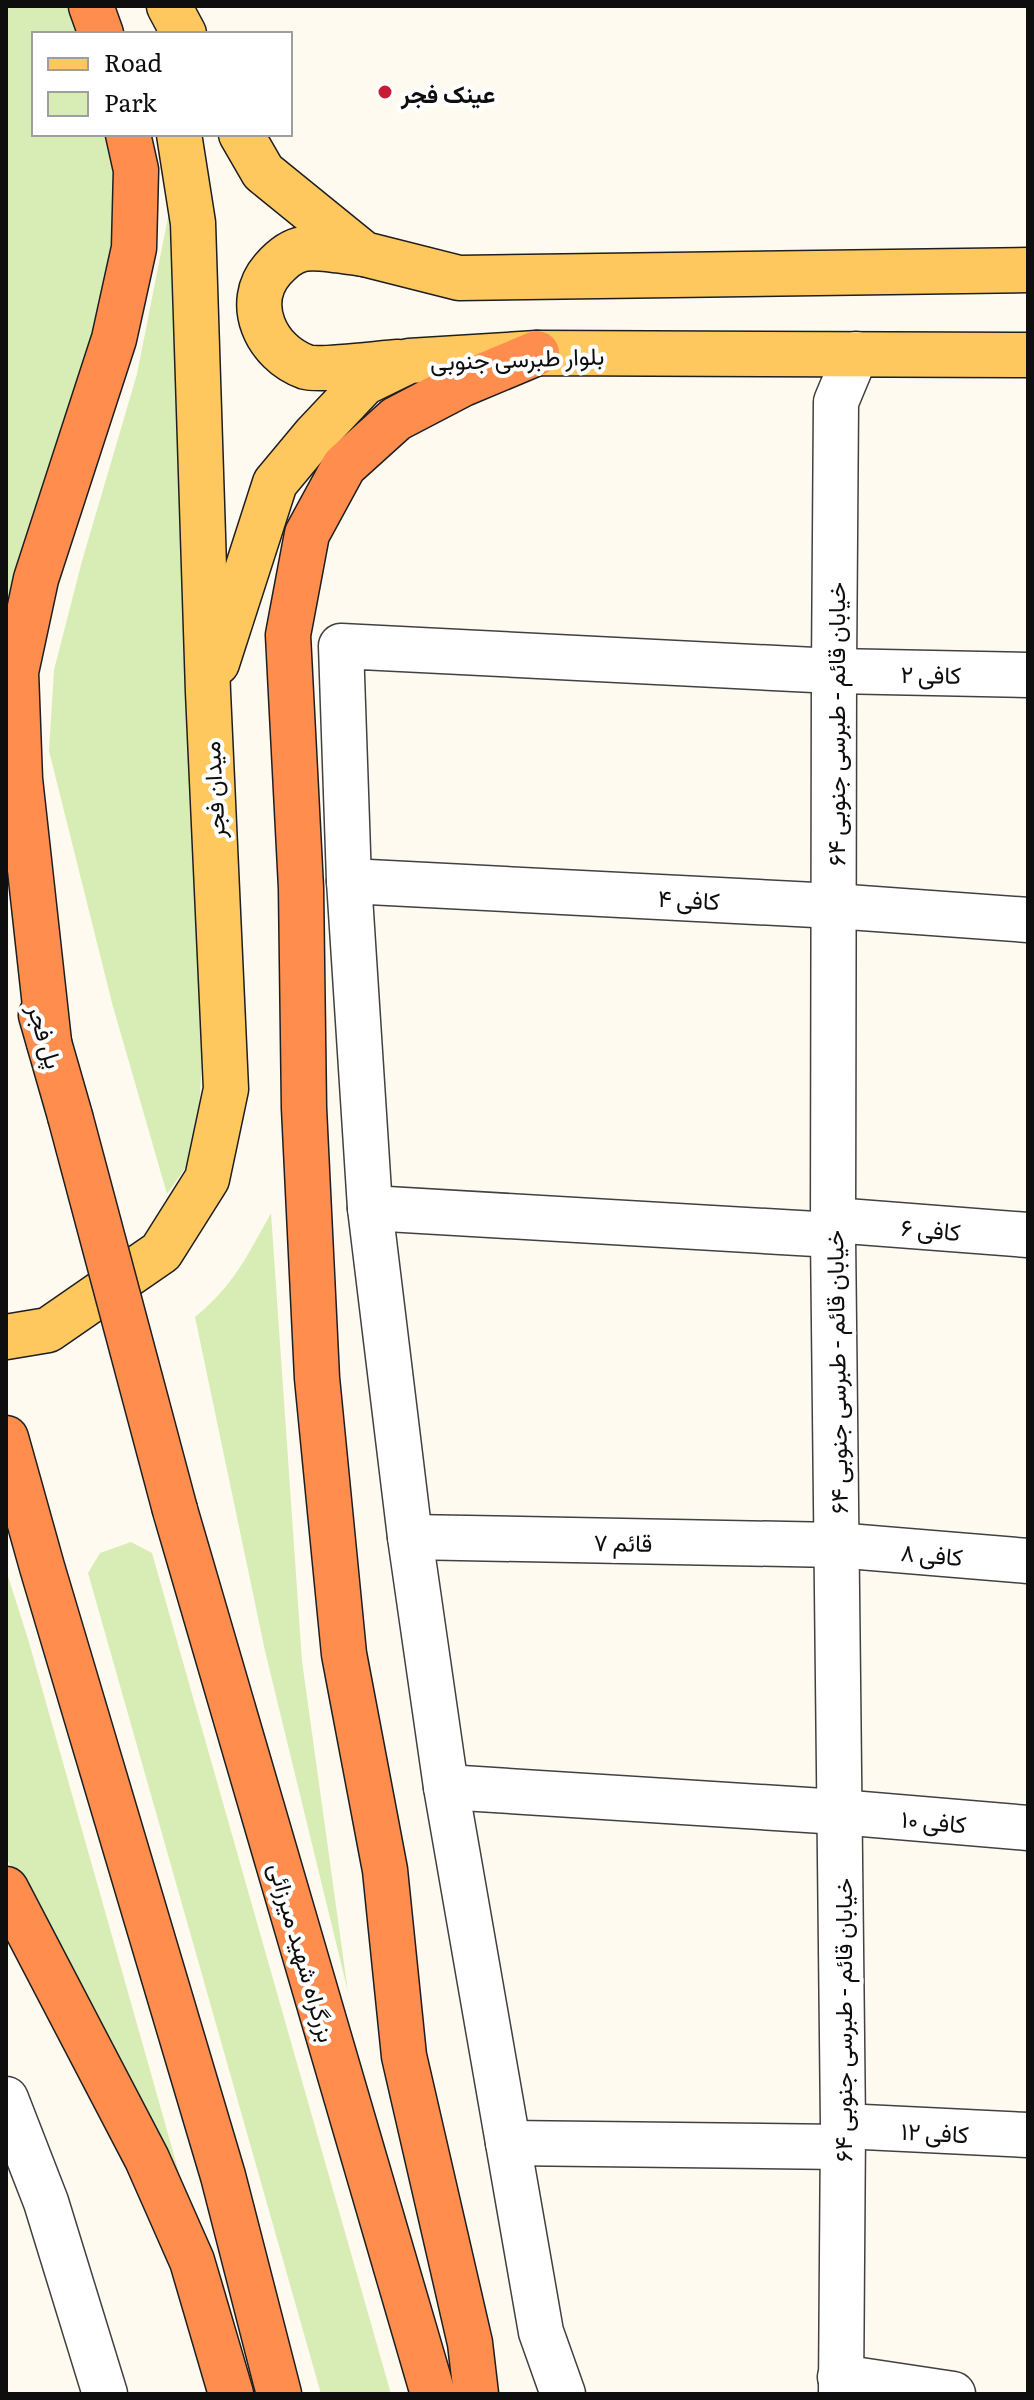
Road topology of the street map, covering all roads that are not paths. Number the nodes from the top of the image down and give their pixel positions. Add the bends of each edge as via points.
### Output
1 (91, 6) edge
2 (139, 6) edge
3 (169, 6) edge
4 (100, 32) edge
5 (150, 32) edge
6 (183, 32) edge
7 (128, 136) edge
8 (179, 136) edge
9 (242, 136) edge
10 (364, 254) junction
11 (1028, 270) edge
12 (537, 353) junction
13 (856, 354) junction
14 (1028, 355) edge
15 (409, 361) junction
16 (834, 671) junction
17 (1028, 675) edge
18 (208, 692) junction
19 (349, 881) junction
20 (834, 906) junction
21 (6, 911) edge
22 (1028, 920) edge
23 (49, 1042) junction
24 (370, 1208) junction
25 (833, 1228) junction
26 (1028, 1235) edge
27 (6, 1337) edge
28 (6, 1438) edge
29 (175, 1510) joint
30 (410, 1537) junction
31 (836, 1545) junction
32 (1028, 1561) edge
33 (446, 1787) junction
34 (839, 1812) junction
35 (1028, 1828) edge
36 (6, 1889) edge
37 (6, 2099) edge
38 (1028, 2135) edge
39 (842, 2137) junction
40 (508, 2143) junction
41 (841, 2386) edge
42 (105, 2394) edge
43 (231, 2394) edge
44 (279, 2394) edge
45 (433, 2394) edge
46 (476, 2394) edge
47 (563, 2394) edge
48 (953, 2394) edge

1 - 4 highway
2 - 5 main road
3 - 6 main road
7 - 23 highway via 136,170 134,248 114,339 36,579 16,672 20,779
8 - 18 main road, میدان فجر via 193,223
9 - 10 main road via 263,172
10 - 11 main road via 459,278
10 - 15 main road via 303,249 283,258 259,296 261,319 279,350 309,368
12 - 13 main road, بلوار طبرسی جنوبی
12 - 15 main road, بلوار طبرسی جنوبی
12 - 46 highway via 396,419 344,466 307,534 288,635 317,1378 344,1654 385,1870 404,2056 470,2343
13 - 14 main road, بلوار طبرسی جنوبی
13 - 16 street, خیابان قائم - طبرسی جنوبی ۶۴ via 836,402
15 - 18 main road, بلوار طبرسی جنوبی via 364,383 275,483
16 - 17 street, کافی ۲
16 - 19 street, کافی ۲ via 341,646
16 - 20 street, خیابان قائم - طبرسی جنوبی ۶۴
18 - 27 main road, میدان فجر via 226,1089 207,1179 161,1252 48,1330
19 - 20 street, کافی ۴
19 - 24 street
20 - 22 street, کافی ۴
20 - 25 street, خیابان قائم - طبرسی جنوبی ۶۴
21 - 23 highway, پل فجر
23 - 29 highway, پل فجر, bridge
24 - 25 street, کافی ۶
24 - 30 street
25 - 26 street, کافی ۶
25 - 31 street, خیابان قائم - طبرسی جنوبی ۶۴
28 - 44 highway via 223,2176
29 - 45 highway, بزرگراه شهید میرزائی
30 - 31 street, قائم ۷
30 - 33 street
31 - 32 street, کافی ۸
31 - 34 street, خیابان قائم - طبرسی جنوبی ۶۴
33 - 34 street, کافی ۱۰
33 - 40 street
34 - 35 street, کافی ۱۰
34 - 39 street, خیابان قائم - طبرسی جنوبی ۶۴
36 - 43 highway via 147,2159 192,2261
37 - 42 street via 46,2202
38 - 39 street, کافی ۱۲
39 - 40 street, کافی ۱۲
39 - 41 street, خیابان قائم - طبرسی جنوبی ۶۴
40 - 47 street via 541,2332
41 - 48 street

